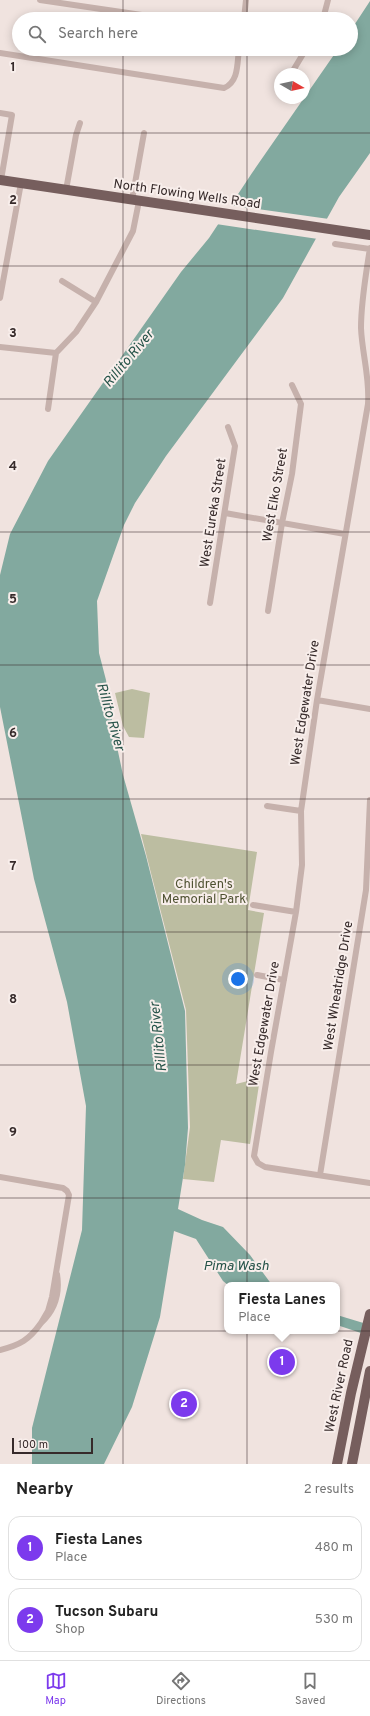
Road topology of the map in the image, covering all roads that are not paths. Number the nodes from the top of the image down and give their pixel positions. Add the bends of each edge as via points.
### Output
1 (40, 0) edge
2 (246, 0) edge
3 (328, 0) edge
4 (121, 12) edge
5 (245, 12) edge
6 (325, 12) edge
7 (0, 53) edge
8 (12, 55) edge
9 (19, 56) edge
10 (238, 56) edge
11 (302, 56) edge
12 (295, 68) edge
13 (0, 113) edge
14 (80, 123) dead end
15 (144, 133) dead end
16 (1, 180) edge
17 (21, 183) junction
18 (66, 190) junction
19 (135, 201) junction
20 (370, 235) edge
21 (335, 244) dead end
22 (370, 249) edge
23 (62, 281) dead end
24 (0, 298) edge
25 (96, 302) junction
26 (0, 347) edge
27 (56, 353) junction
28 (292, 385) dead end
29 (48, 409) dead end
30 (228, 427) dead end
31 (225, 513) junction
32 (282, 523) junction
33 (345, 534) junction
34 (210, 603) dead end
35 (268, 611) dead end
36 (317, 700) junction
37 (370, 709) edge
38 (370, 800) edge
39 (267, 806) dead end
40 (301, 811) junction
41 (253, 905) dead end
42 (296, 912) junction
43 (257, 975) dead end
44 (284, 980) junction
45 (256, 1161) junction
46 (249, 1165) dead end
47 (320, 1175) junction
48 (0, 1177) edge
49 (370, 1183) edge
50 (370, 1315) edge
51 (0, 1350) edge
52 (370, 1371) edge
53 (337, 1464) edge
54 (352, 1464) edge

1 - 4 street
2 - 5 street
3 - 6 street
7 - 8 street
9 - 10 street via 224,88 235,80
11 - 12 street
13 - 16 street via 12,115
14 - 18 street
15 - 19 street
16 - 17 main road, North Flowing Wells Road
17 - 18 main road, North Flowing Wells Road
17 - 24 street
18 - 19 main road, North Flowing Wells Road
19 - 20 main road, North Flowing Wells Road
19 - 25 street via 133,231
21 - 22 street
22 - 33 street, West Edgewater Drive via 361,327 368,404
23 - 25 street
25 - 27 street via 76,332
26 - 27 street
27 - 29 street
28 - 32 street, West Elko Street via 301,404 292,474
30 - 31 street, West Eureka Street via 236,446
31 - 32 street
31 - 34 street, West Eureka Street
32 - 33 street
32 - 35 street, West Elko Street
33 - 36 street, West Edgewater Drive
36 - 37 street
36 - 40 street, West Edgewater Drive
38 - 47 street, West Wheatridge Drive via 366,890
39 - 40 street
40 - 42 street, West Edgewater Drive via 302,865
41 - 42 street
42 - 44 street, West Edgewater Drive
43 - 44 street
44 - 45 street, West Edgewater Drive via 254,1156
45 - 46 street
45 - 47 street via 264,1167
47 - 49 street
48 - 51 street via 63,1188 67,1191 69,1200 48,1311 25,1341
50 - 53 main road, West River Road
52 - 54 main road, West River Road

